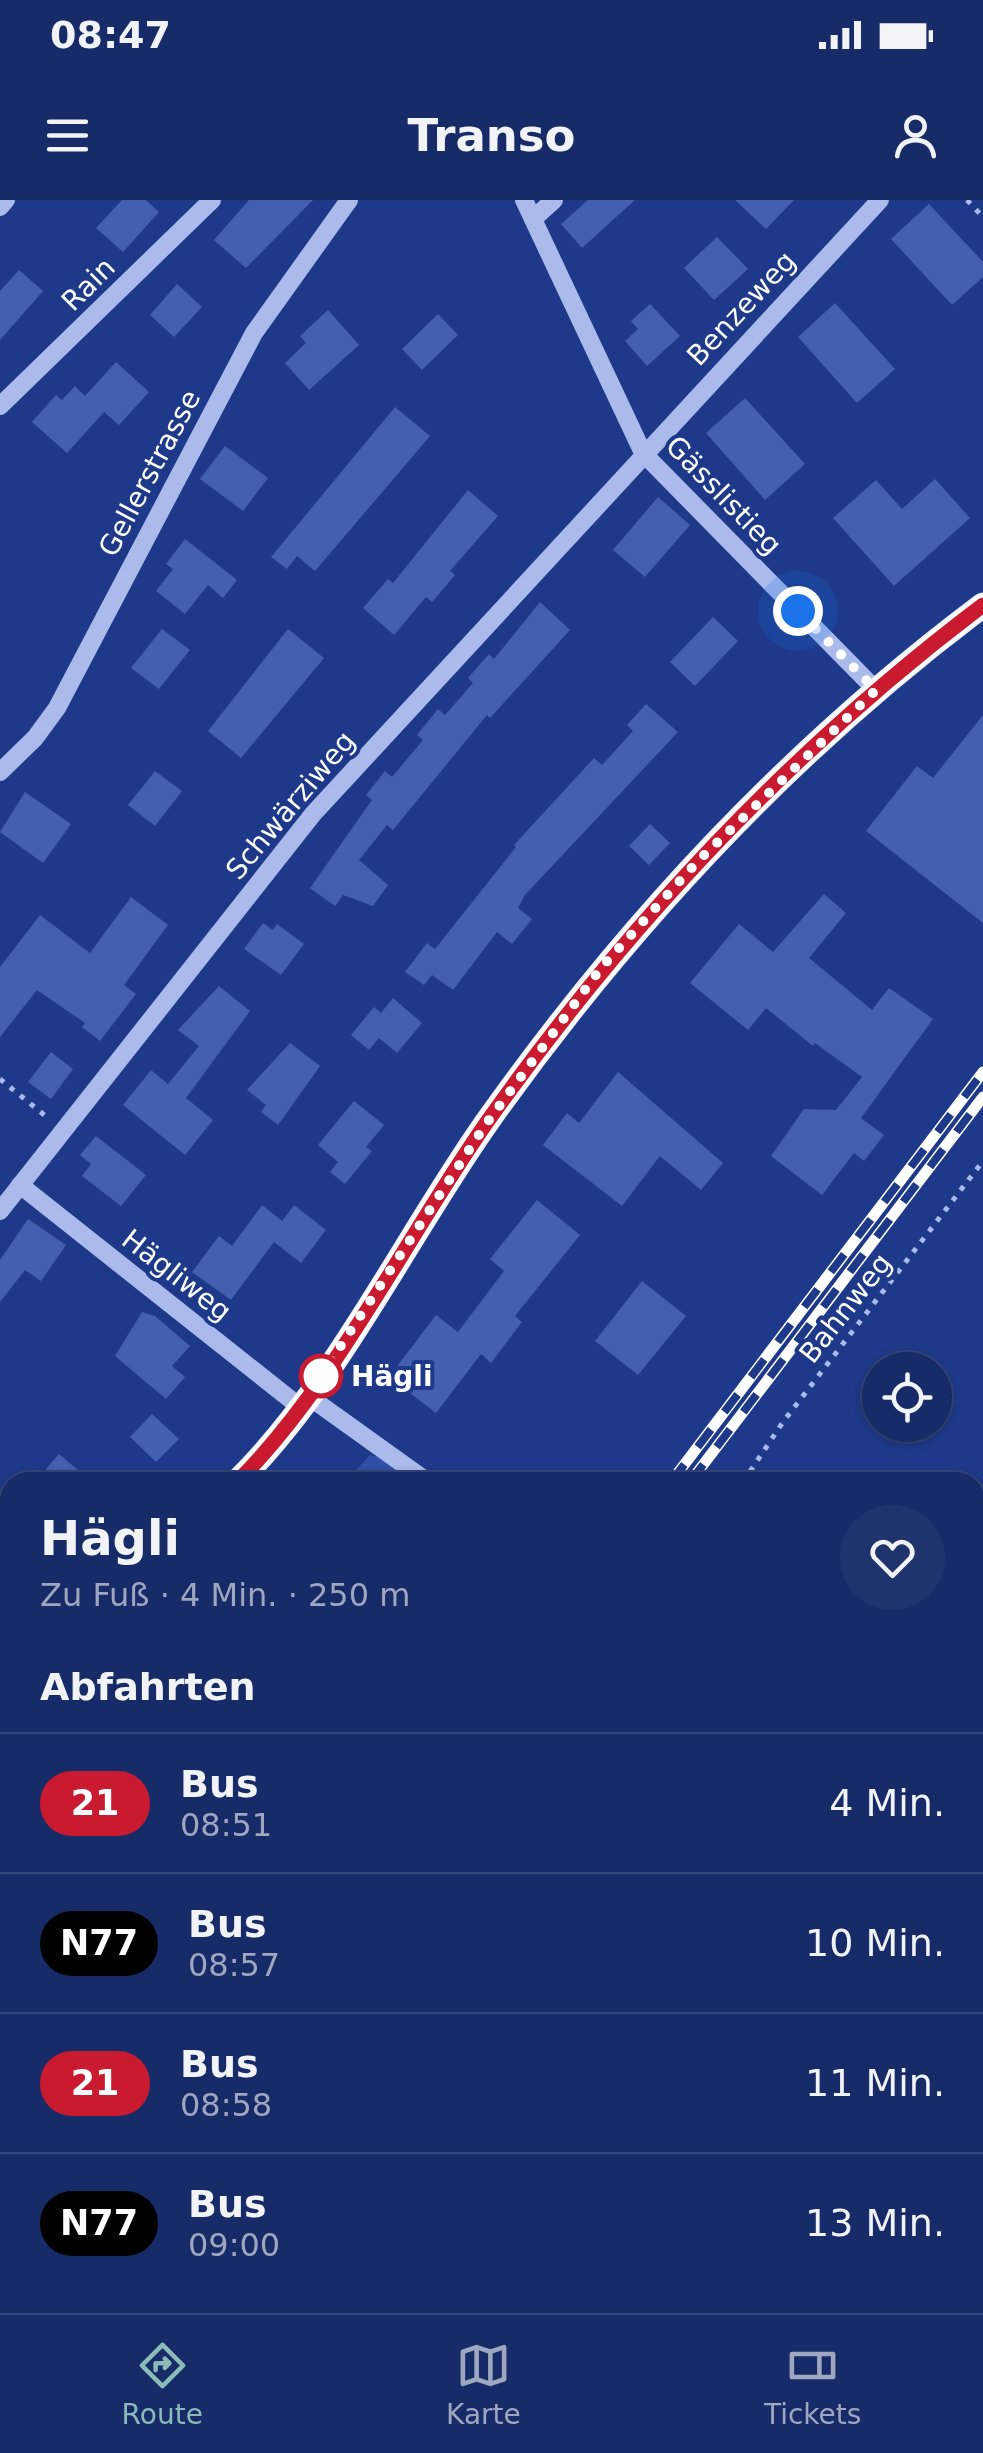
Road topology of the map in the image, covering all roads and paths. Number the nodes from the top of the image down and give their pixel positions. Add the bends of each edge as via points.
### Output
1 (6, 200) edge
2 (212, 200) edge
3 (349, 200) edge
4 (524, 200) edge
5 (554, 200) edge
6 (880, 200) edge
7 (966, 200) edge
8 (0, 207) edge
9 (983, 218) edge
10 (533, 219) junction
11 (0, 406) edge
12 (643, 453) junction
13 (983, 605) edge
14 (876, 690) junction
15 (0, 772) edge
16 (0, 1079) edge
17 (62, 1131) junction
18 (983, 1161) edge
19 (20, 1185) junction
20 (0, 1210) edge
21 (304, 1401) junction
22 (245, 1472) edge
23 (413, 1472) edge
24 (749, 1472) edge

1 - 8 street
2 - 11 street, Rain
3 - 15 street, Gellerstrasse via 254,332 57,708
4 - 10 street, Gässlistieg
5 - 10 street
6 - 12 street, Benzeweg
7 - 9 path
10 - 12 street, Gässlistieg
12 - 14 street, Gässlistieg
12 - 17 street, Schwärziweg via 313,814
13 - 14 main road
14 - 21 main road via 698,861 601,968 486,1124
16 - 17 path
17 - 19 street, Schwärziweg
18 - 24 path, Bahnweg
19 - 20 street, Schwärziweg
19 - 21 street, Hägliweg
21 - 22 main road
21 - 23 street, Hägliweg

